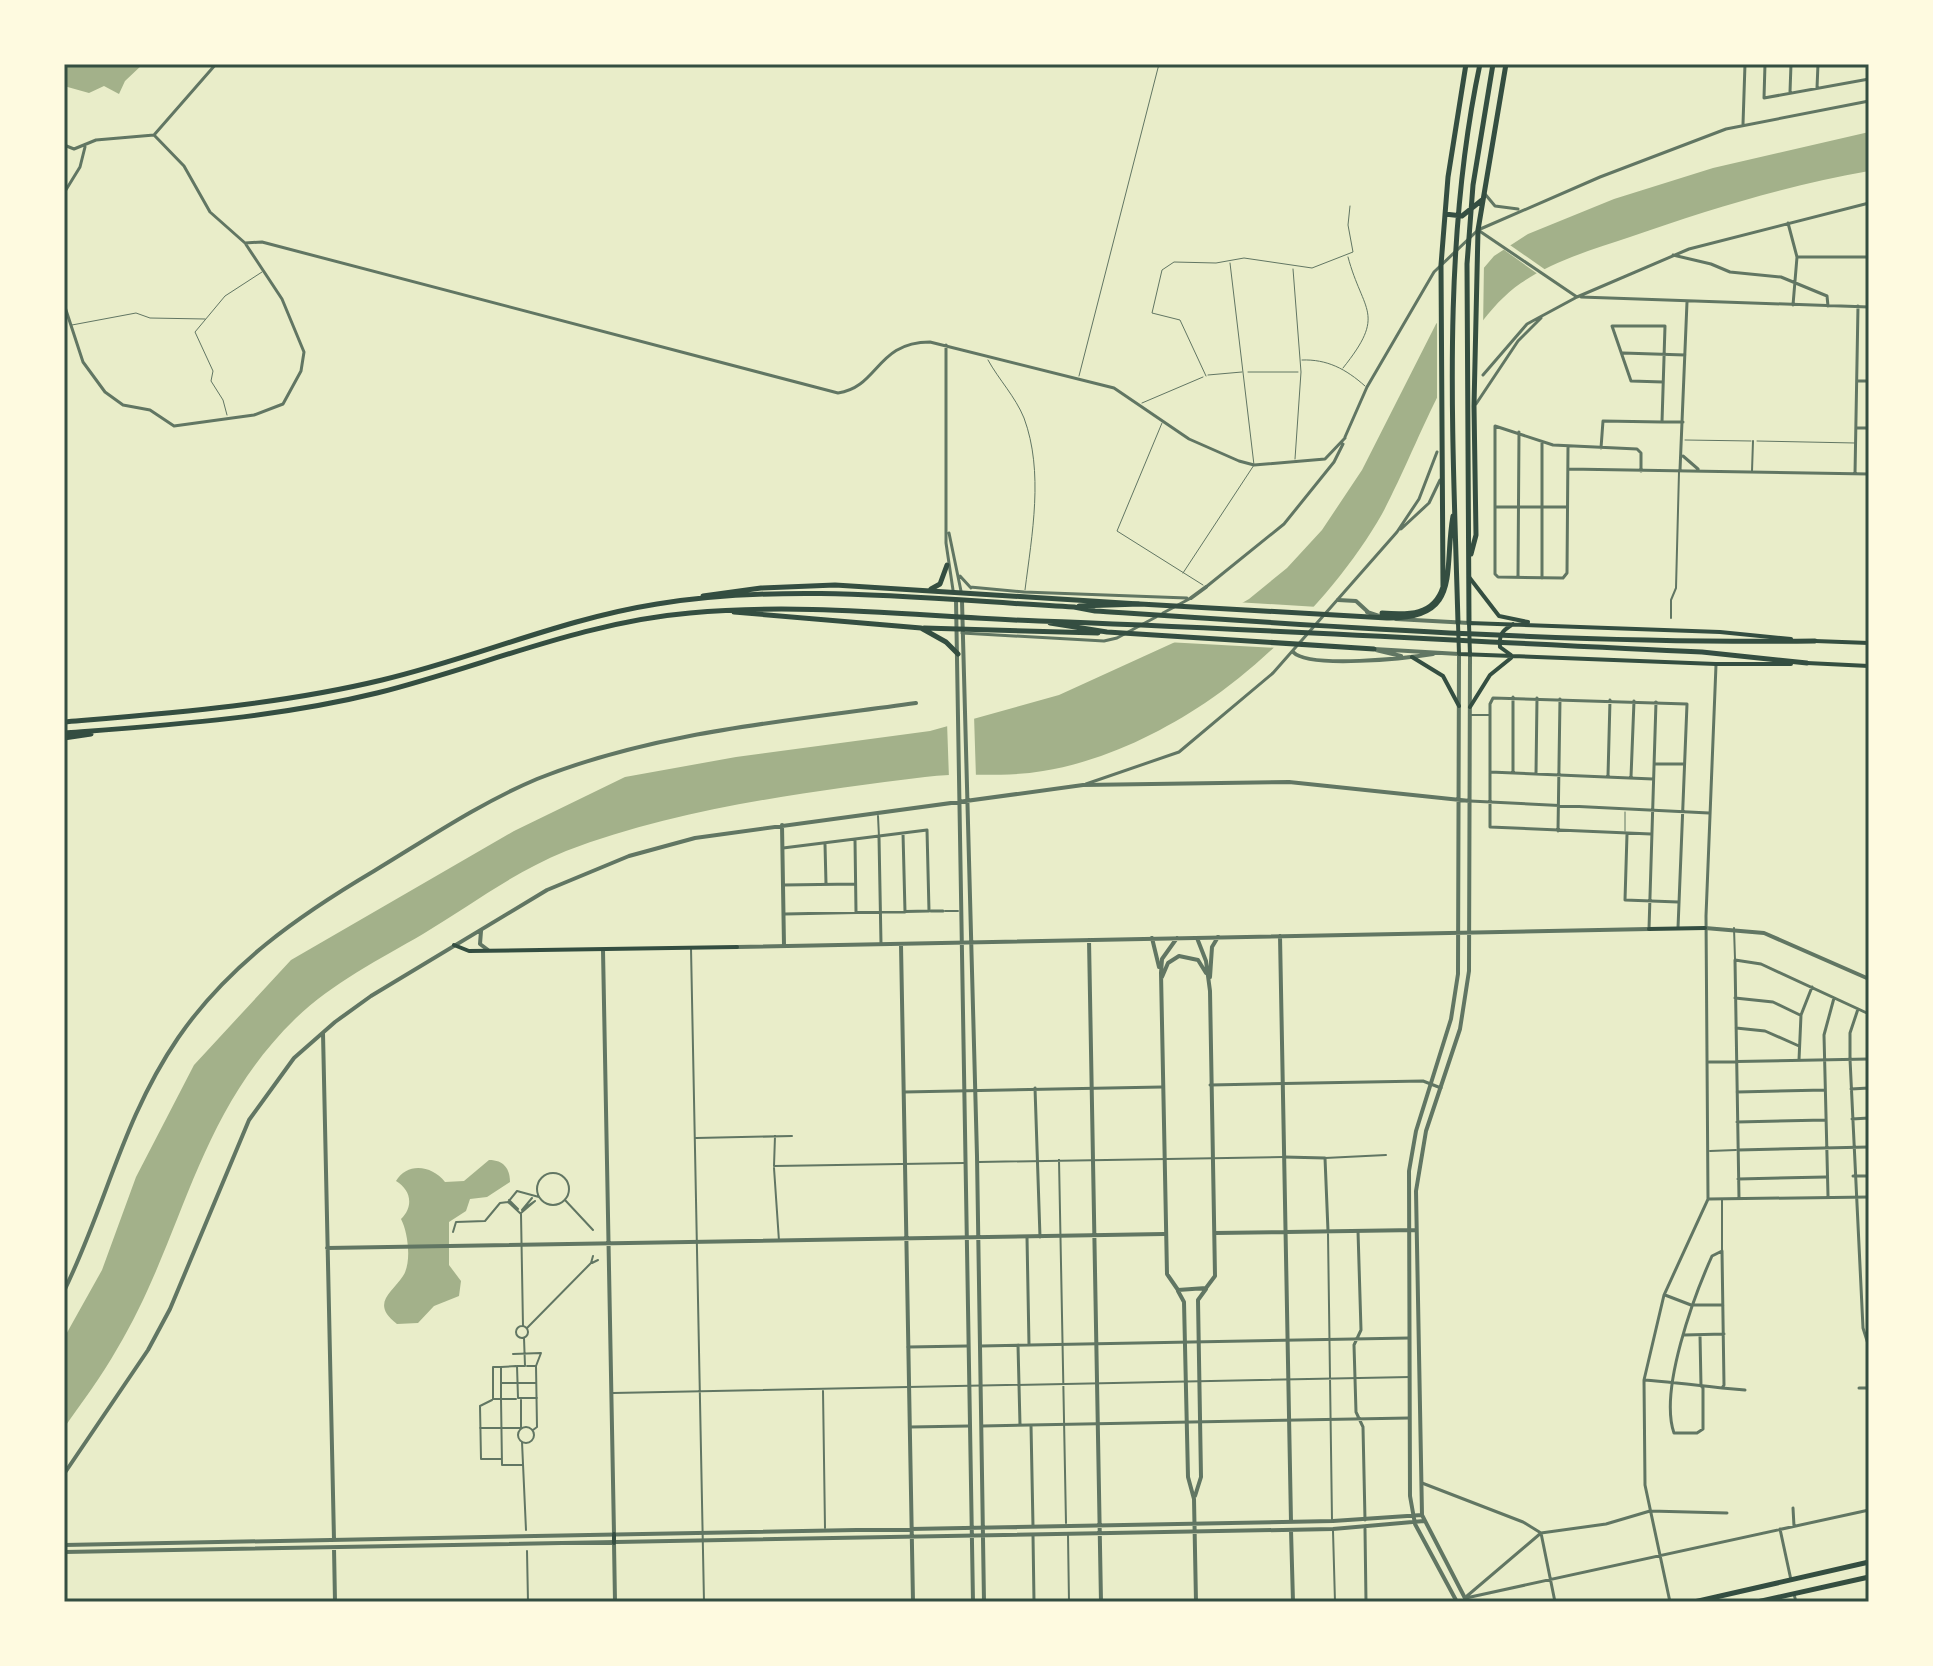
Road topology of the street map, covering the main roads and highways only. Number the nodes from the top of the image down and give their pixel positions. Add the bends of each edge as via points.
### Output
1 (1466, 64) edge
2 (1480, 64) edge
3 (1493, 64) edge
4 (1506, 64) edge
5 (1485, 194) junction
6 (1445, 214) junction
7 (1455, 505) junction
8 (1469, 559) junction
9 (947, 565) road end
10 (1469, 577) junction
11 (931, 589) junction
12 (691, 599) junction
13 (1140, 604) junction
14 (1074, 607) junction
15 (726, 610) junction
16 (1385, 616) junction
17 (1045, 621) junction
18 (1458, 623) joint
19 (1469, 623) junction
20 (1514, 624) junction
21 (1543, 624) junction
22 (921, 628) junction
23 (1107, 632) junction
24 (1815, 641) junction
25 (1869, 643) edge
26 (1374, 649) road end
27 (958, 654) road end
28 (1470, 655) junction
29 (1513, 656) junction
30 (1412, 657) road end
31 (1807, 663) junction
32 (1869, 666) edge
33 (1459, 706) road end
34 (1470, 707) road end
35 (64, 722) edge
36 (64, 735) edge
37 (1705, 928) road end
38 (1649, 929) road end
39 (454, 945) road end
40 (737, 947) road end
41 (614, 1534) road end
42 (614, 1543) road end
43 (1869, 1562) edge
44 (1869, 1577) edge
45 (1694, 1602) edge
46 (1757, 1602) edge

1 - 6 main road
2 - 7 main road via 1460,184 1454,274
3 - 8 main road via 1473,185 1467,264
4 - 5 main road
5 - 6 main road via 1462,216
5 - 8 main road via 1477,247 1476,535
6 - 16 main road via 1443,587 1430,607
7 - 16 main road via 1442,598 1420,616
7 - 18 main road
8 - 10 main road
9 - 11 main road via 940,584
10 - 19 main road
10 - 21 main road via 1499,616
11 - 12 main road via 796,585
11 - 13 main road
12 - 14 main road via 787,594
12 - 35 main road via 584,620 345,689 225,708
13 - 14 main road
13 - 16 main road
14 - 24 main road via 1341,626
15 - 17 main road
15 - 22 main road
15 - 36 main road via 625,622 427,680 313,706
17 - 23 main road
17 - 31 main road via 1702,652
18 - 28 main road via 1459,654
19 - 20 main road
19 - 28 main road
20 - 21 main road
20 - 29 main road via 1499,638 1500,647
21 - 24 main road
22 - 23 main road
22 - 27 main road
23 - 26 main road
24 - 25 main road
28 - 29 main road
29 - 31 main road
29 - 34 main road via 1490,675
30 - 33 main road via 1443,676
31 - 32 main road
37 - 38 main road
39 - 40 main road via 469,951
41 - 42 main road
43 - 45 main road
44 - 46 main road

